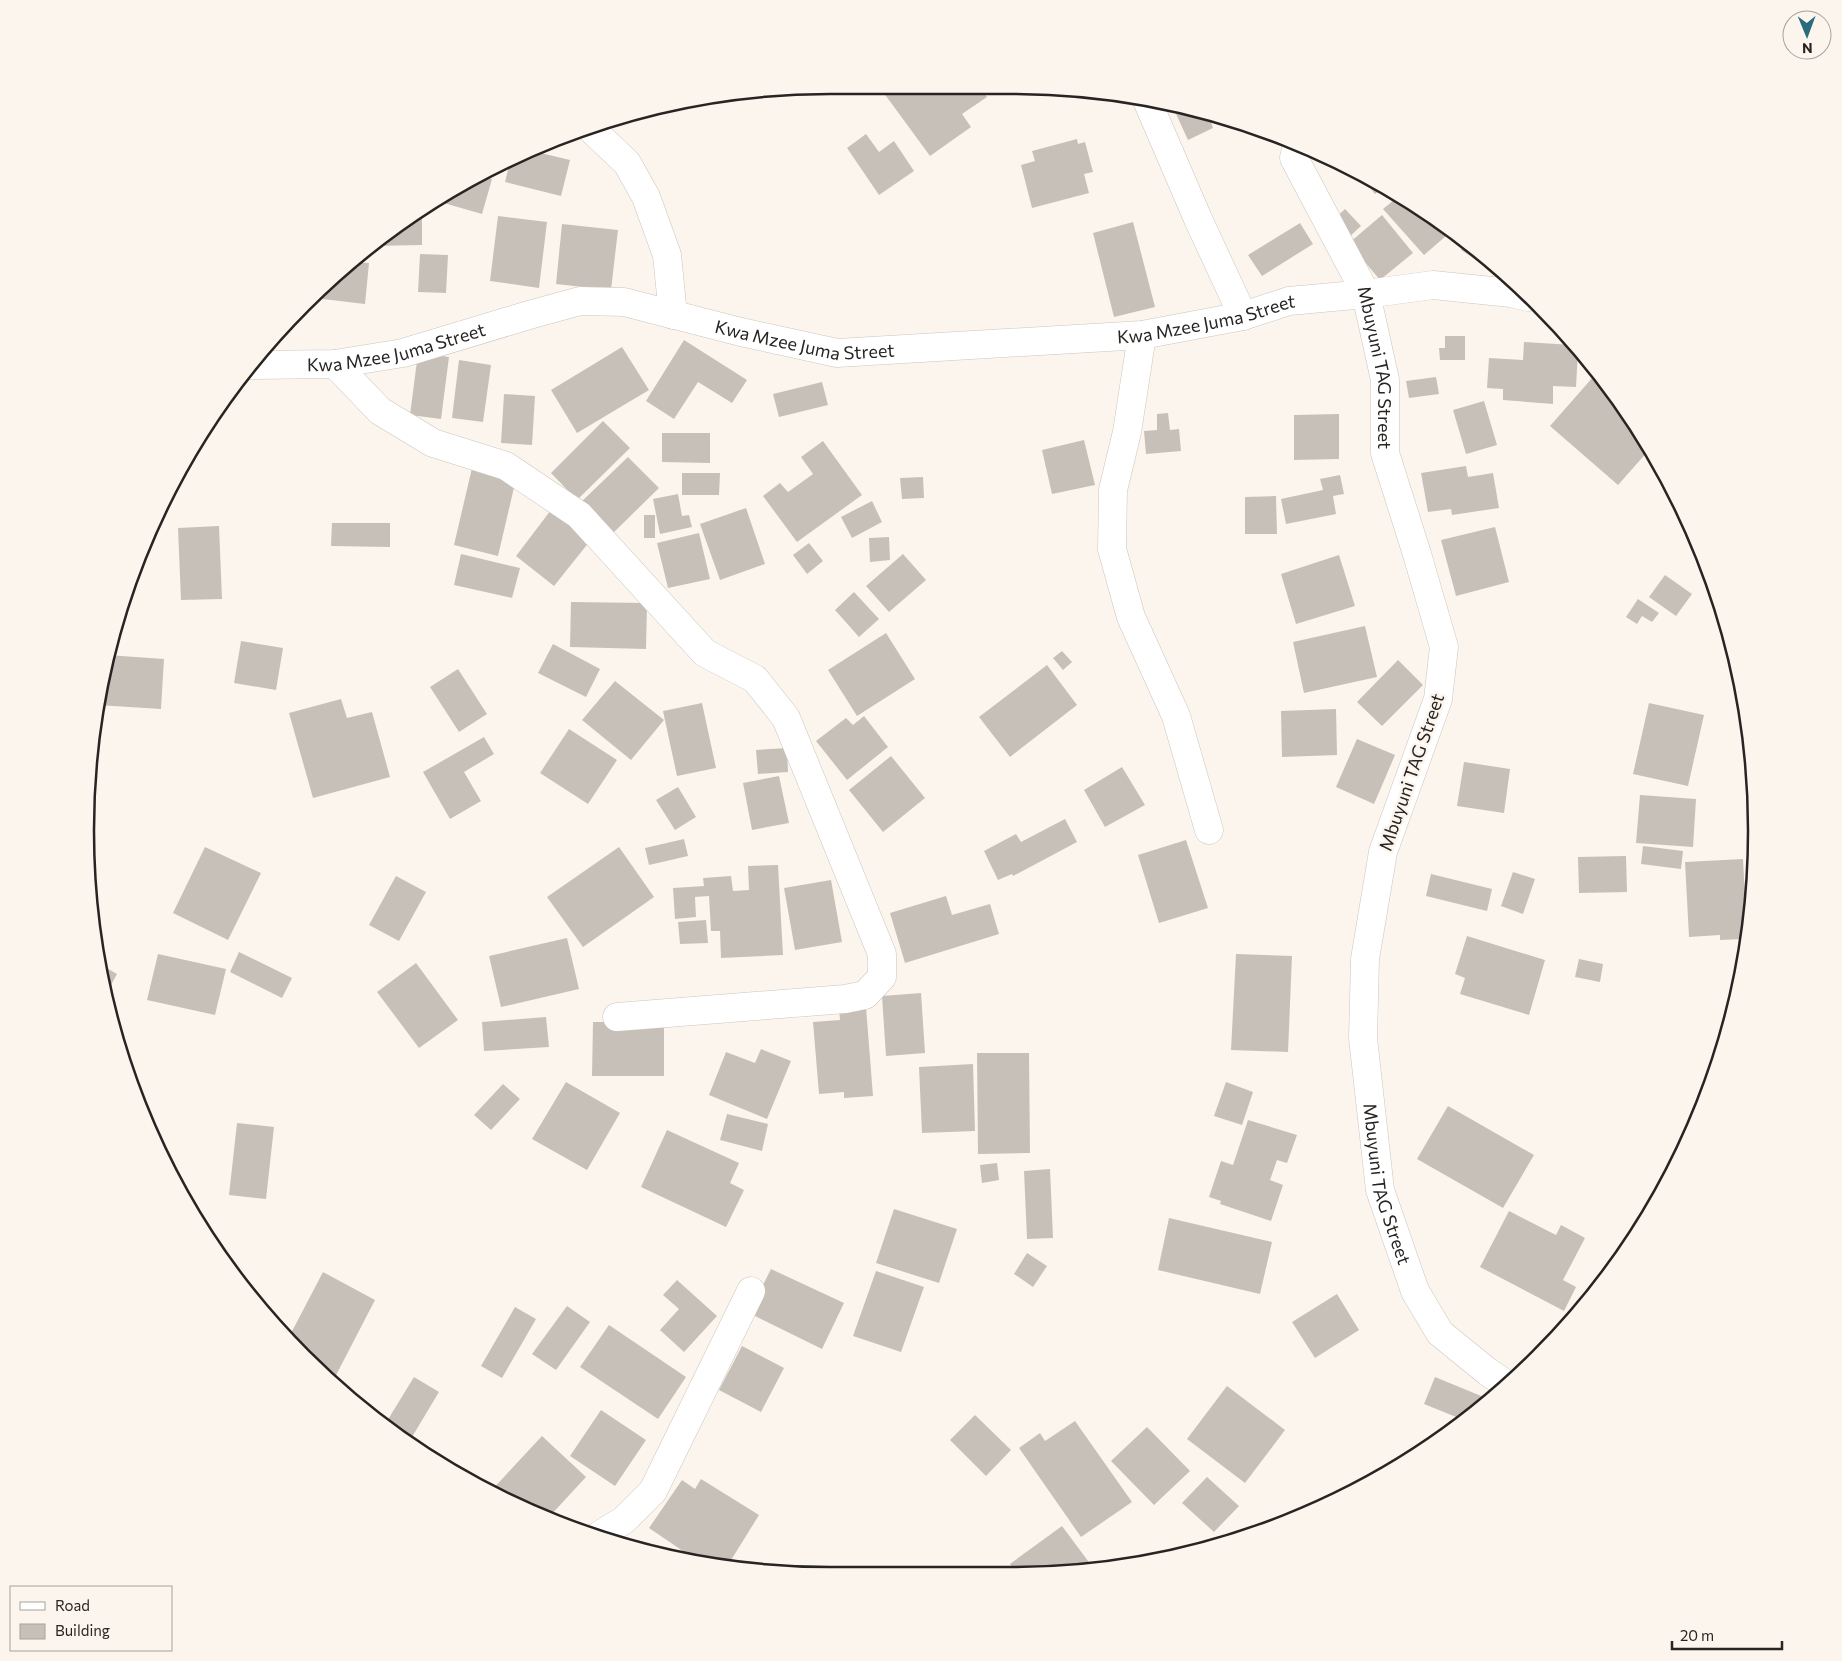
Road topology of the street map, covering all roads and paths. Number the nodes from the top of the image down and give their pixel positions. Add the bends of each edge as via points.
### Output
1 (1150, 107) edge
2 (595, 133) edge
3 (1296, 151) edge
4 (1366, 294) junction
5 (1515, 294) edge
6 (673, 315) junction
7 (1243, 316) junction
8 (1142, 335) junction
9 (335, 364) junction
10 (260, 365) edge
11 (1209, 830) dead end
12 (617, 1017) dead end
13 (751, 1291) dead end
14 (1501, 1380) edge
15 (605, 1531) edge

1 - 7 street
2 - 6 street via 627,163 646,197 667,255
3 - 4 street, Mbuyuni TAG Street via 1294,158
4 - 5 street, Kwa Mzee Juma Street via 1433,285
4 - 7 street, Kwa Mzee Juma Street via 1289,302
4 - 14 street, Mbuyuni TAG Street via 1385,380 1385,453 1444,647 1438,699 1383,852 1365,959 1363,1038 1380,1190 1414,1291 1440,1333
6 - 8 street, Kwa Mzee Juma Street via 837,353
6 - 9 street, Kwa Mzee Juma Street via 624,302 580,301 403,353
7 - 8 street, Kwa Mzee Juma Street
8 - 11 street via 1127,432 1113,490 1112,548 1131,617 1176,716
9 - 10 street, Kwa Mzee Juma Street
9 - 12 street via 380,411 433,443 506,466 579,515 705,653 755,679 786,718 882,954 882,977 864,995 845,999
13 - 15 street via 653,1491 624,1520

